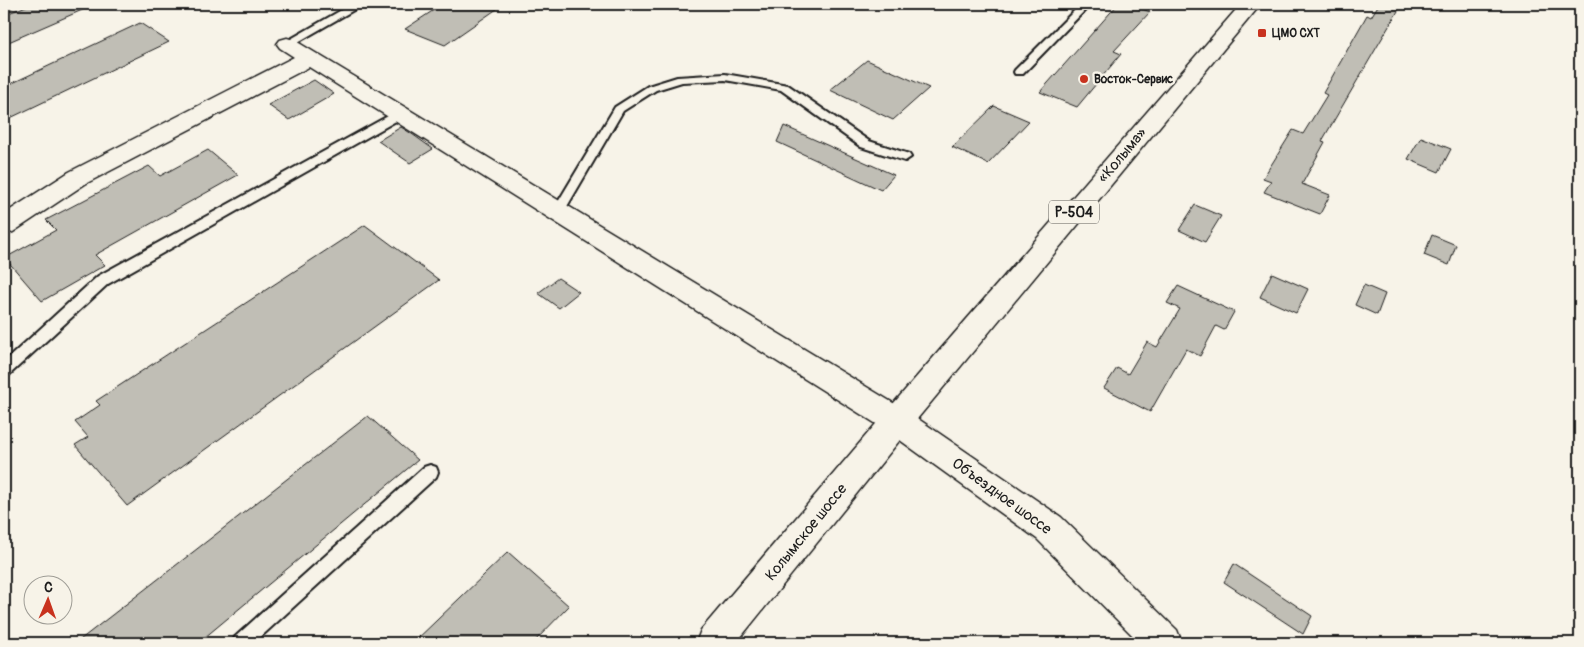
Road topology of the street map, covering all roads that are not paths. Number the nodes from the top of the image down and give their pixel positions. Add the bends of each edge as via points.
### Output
1 (10, 4) edge
2 (359, 4) edge
3 (1086, 4) edge
4 (1250, 4) edge
5 (4, 6) edge
6 (287, 44) joint
7 (309, 58) junction
8 (1019, 72) dead end
9 (399, 114) junction
10 (905, 157) dead end
11 (558, 212) junction
12 (4, 226) edge
13 (4, 371) edge
14 (897, 421) junction
15 (430, 472) dead end
16 (242, 643) edge
17 (714, 643) edge
18 (1164, 643) edge

1 - 5 lane
2 - 6 lane
3 - 8 lane
4 - 14 main road, «Колыма» / Р-504
6 - 7 main road, Объездное шоссе
7 - 9 main road, Объездное шоссе
7 - 12 main road via 77,178
9 - 11 main road, Объездное шоссе
9 - 13 lane via 103,280
10 - 11 lane via 865,144 784,88 725,77 681,79 652,88 619,109
11 - 14 main road, Объездное шоссе
14 - 17 main road, Колымское шоссе
14 - 18 main road, Объездное шоссе via 1049,528
15 - 16 lane

